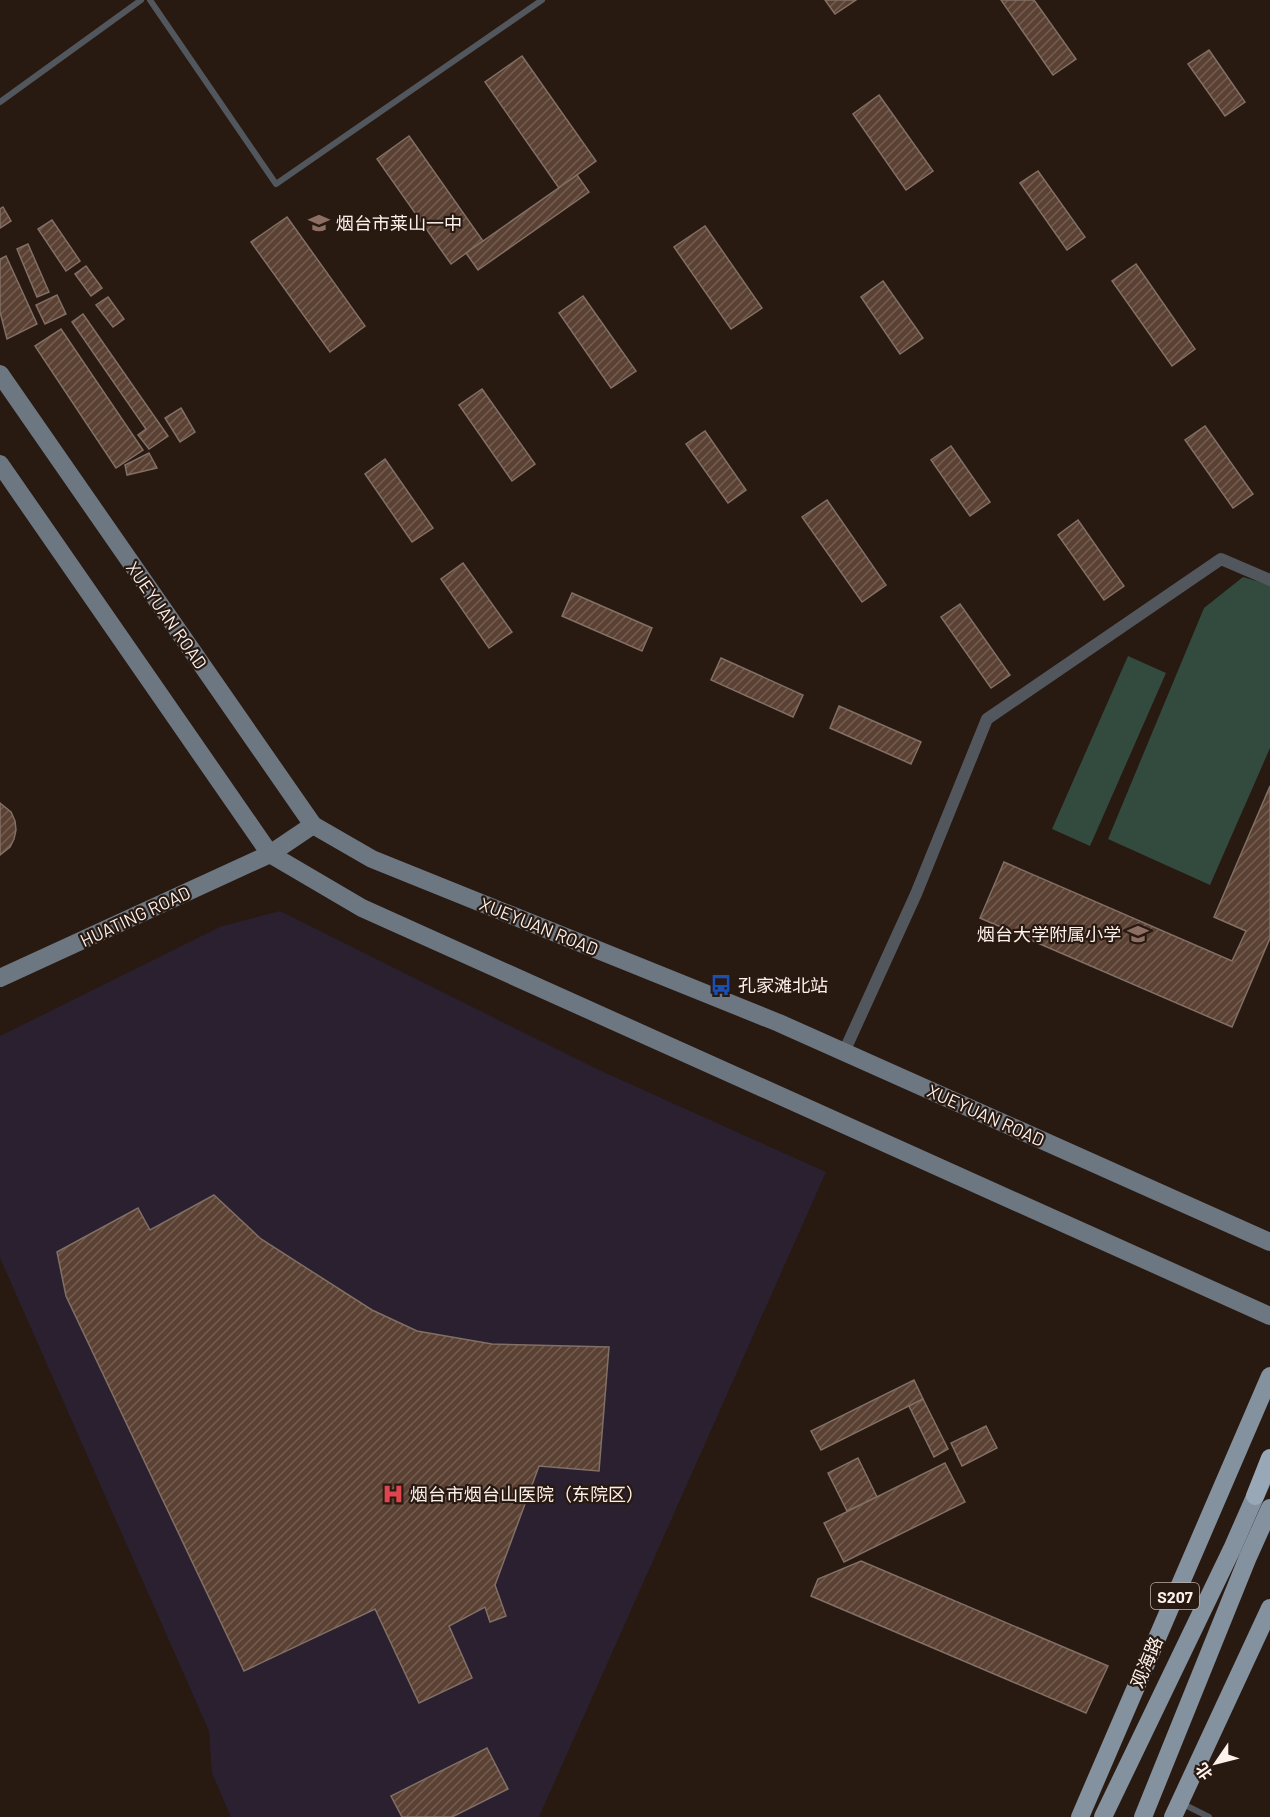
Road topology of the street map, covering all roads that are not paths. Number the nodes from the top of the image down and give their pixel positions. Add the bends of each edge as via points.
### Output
1 (141, 0) edge
2 (150, 0) edge
3 (542, 0) edge
4 (0, 102) edge
5 (0, 374) edge
6 (0, 464) edge
7 (1270, 580) edge
8 (313, 825) junction
9 (270, 854) junction
10 (0, 978) edge
11 (844, 1052) junction
12 (1270, 1242) edge
13 (1270, 1316) edge
14 (1270, 1376) edge
15 (1270, 1460) edge
16 (1255, 1496) joint
17 (1270, 1508) edge
18 (1270, 1608) edge
19 (1176, 1810) edge
20 (1080, 1817) edge
21 (1103, 1817) edge
22 (1143, 1817) edge
23 (1209, 1817) edge

1 - 4 lane
2 - 3 lane via 276,184
5 - 8 main road, XUEYUAN ROAD
6 - 9 main road
7 - 11 street via 1221,559 987,718 916,894
8 - 9 main road, HUATING ROAD
8 - 11 main road, XUEYUAN ROAD via 372,859
9 - 10 main road, HUATING ROAD
9 - 13 main road via 362,908
11 - 12 main road, XUEYUAN ROAD
14 - 20 main road, 观海路 / S207
15 - 16 highway
16 - 21 main road, 观海路
17 - 22 main road
18 - 19 main road
19 - 23 lane

